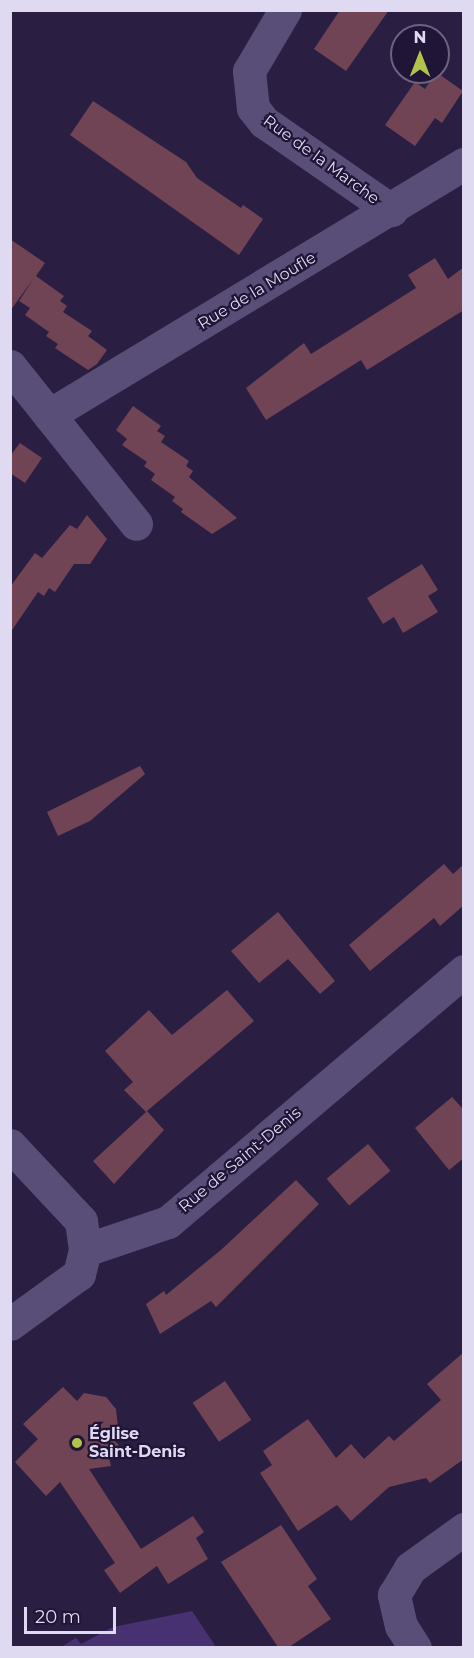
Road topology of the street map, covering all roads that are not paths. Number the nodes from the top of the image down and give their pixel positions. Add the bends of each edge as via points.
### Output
1 (285, 10) edge
2 (464, 164) edge
3 (391, 210) junction
4 (10, 366) edge
5 (49, 415) junction
6 (136, 524) dead end
7 (464, 971) edge
8 (10, 1145) edge
9 (85, 1250) junction
10 (10, 1324) edge
11 (464, 1529) edge
12 (415, 1647) edge

1 - 3 street, Rue de la Marche via 252,63 253,108 264,122
2 - 3 street, Rue de la Moufle
3 - 5 street, Rue de la Moufle
4 - 5 street
5 - 6 street
7 - 9 street, Rue de Saint-Denis via 168,1222
8 - 9 street via 81,1221
9 - 10 street via 79,1274
11 - 12 street via 410,1568 393,1595 401,1626

